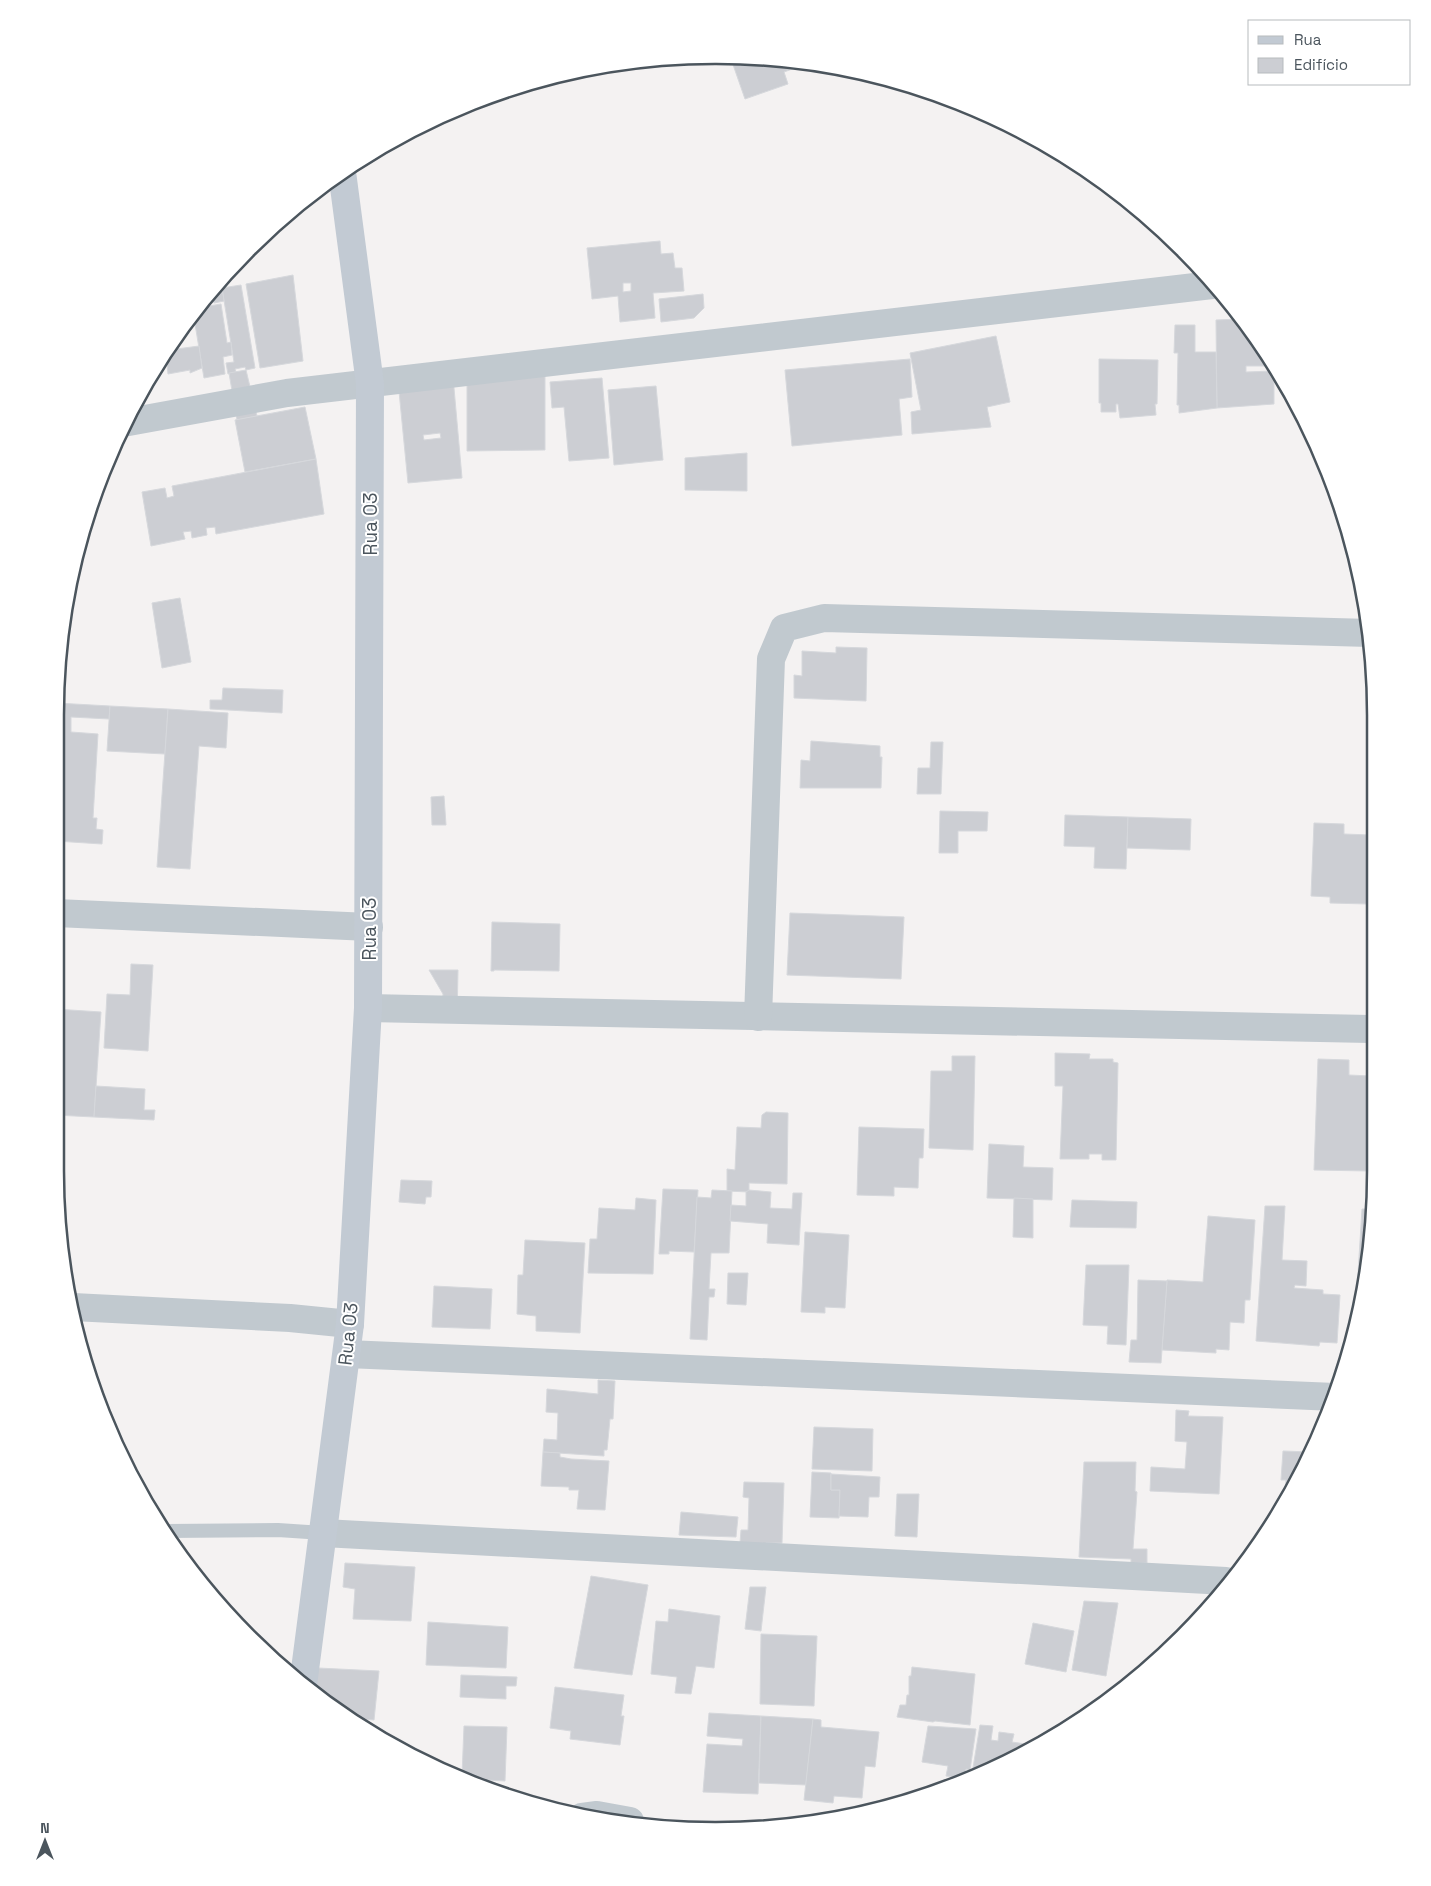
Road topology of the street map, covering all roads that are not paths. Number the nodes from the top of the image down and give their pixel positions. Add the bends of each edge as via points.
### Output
1 (343, 181) edge
2 (1206, 286) edge
3 (370, 384) junction
4 (134, 421) edge
5 (1362, 633) edge
6 (64, 913) edge
7 (369, 927) junction
8 (368, 1008) junction
9 (758, 1017) junction
10 (1367, 1029) edge
11 (78, 1307) edge
12 (350, 1324) junction
13 (346, 1354) junction
14 (1327, 1397) edge
15 (173, 1532) edge
16 (323, 1533) junction
17 (1222, 1581) edge
18 (303, 1675) edge

1 - 3 street, Rua 03
2 - 3 street
3 - 4 street via 287,393
3 - 7 street, Rua 03
5 - 9 street via 824,618 784,628 770,659
6 - 7 street
7 - 8 street, Rua 03
8 - 9 street
8 - 12 street, Rua 03
9 - 10 street
11 - 12 street via 280,1317
12 - 13 street, Rua 03
13 - 14 street
13 - 16 street, Rua 03
15 - 16 lane via 278,1530
16 - 17 street
16 - 18 street, Rua 03

